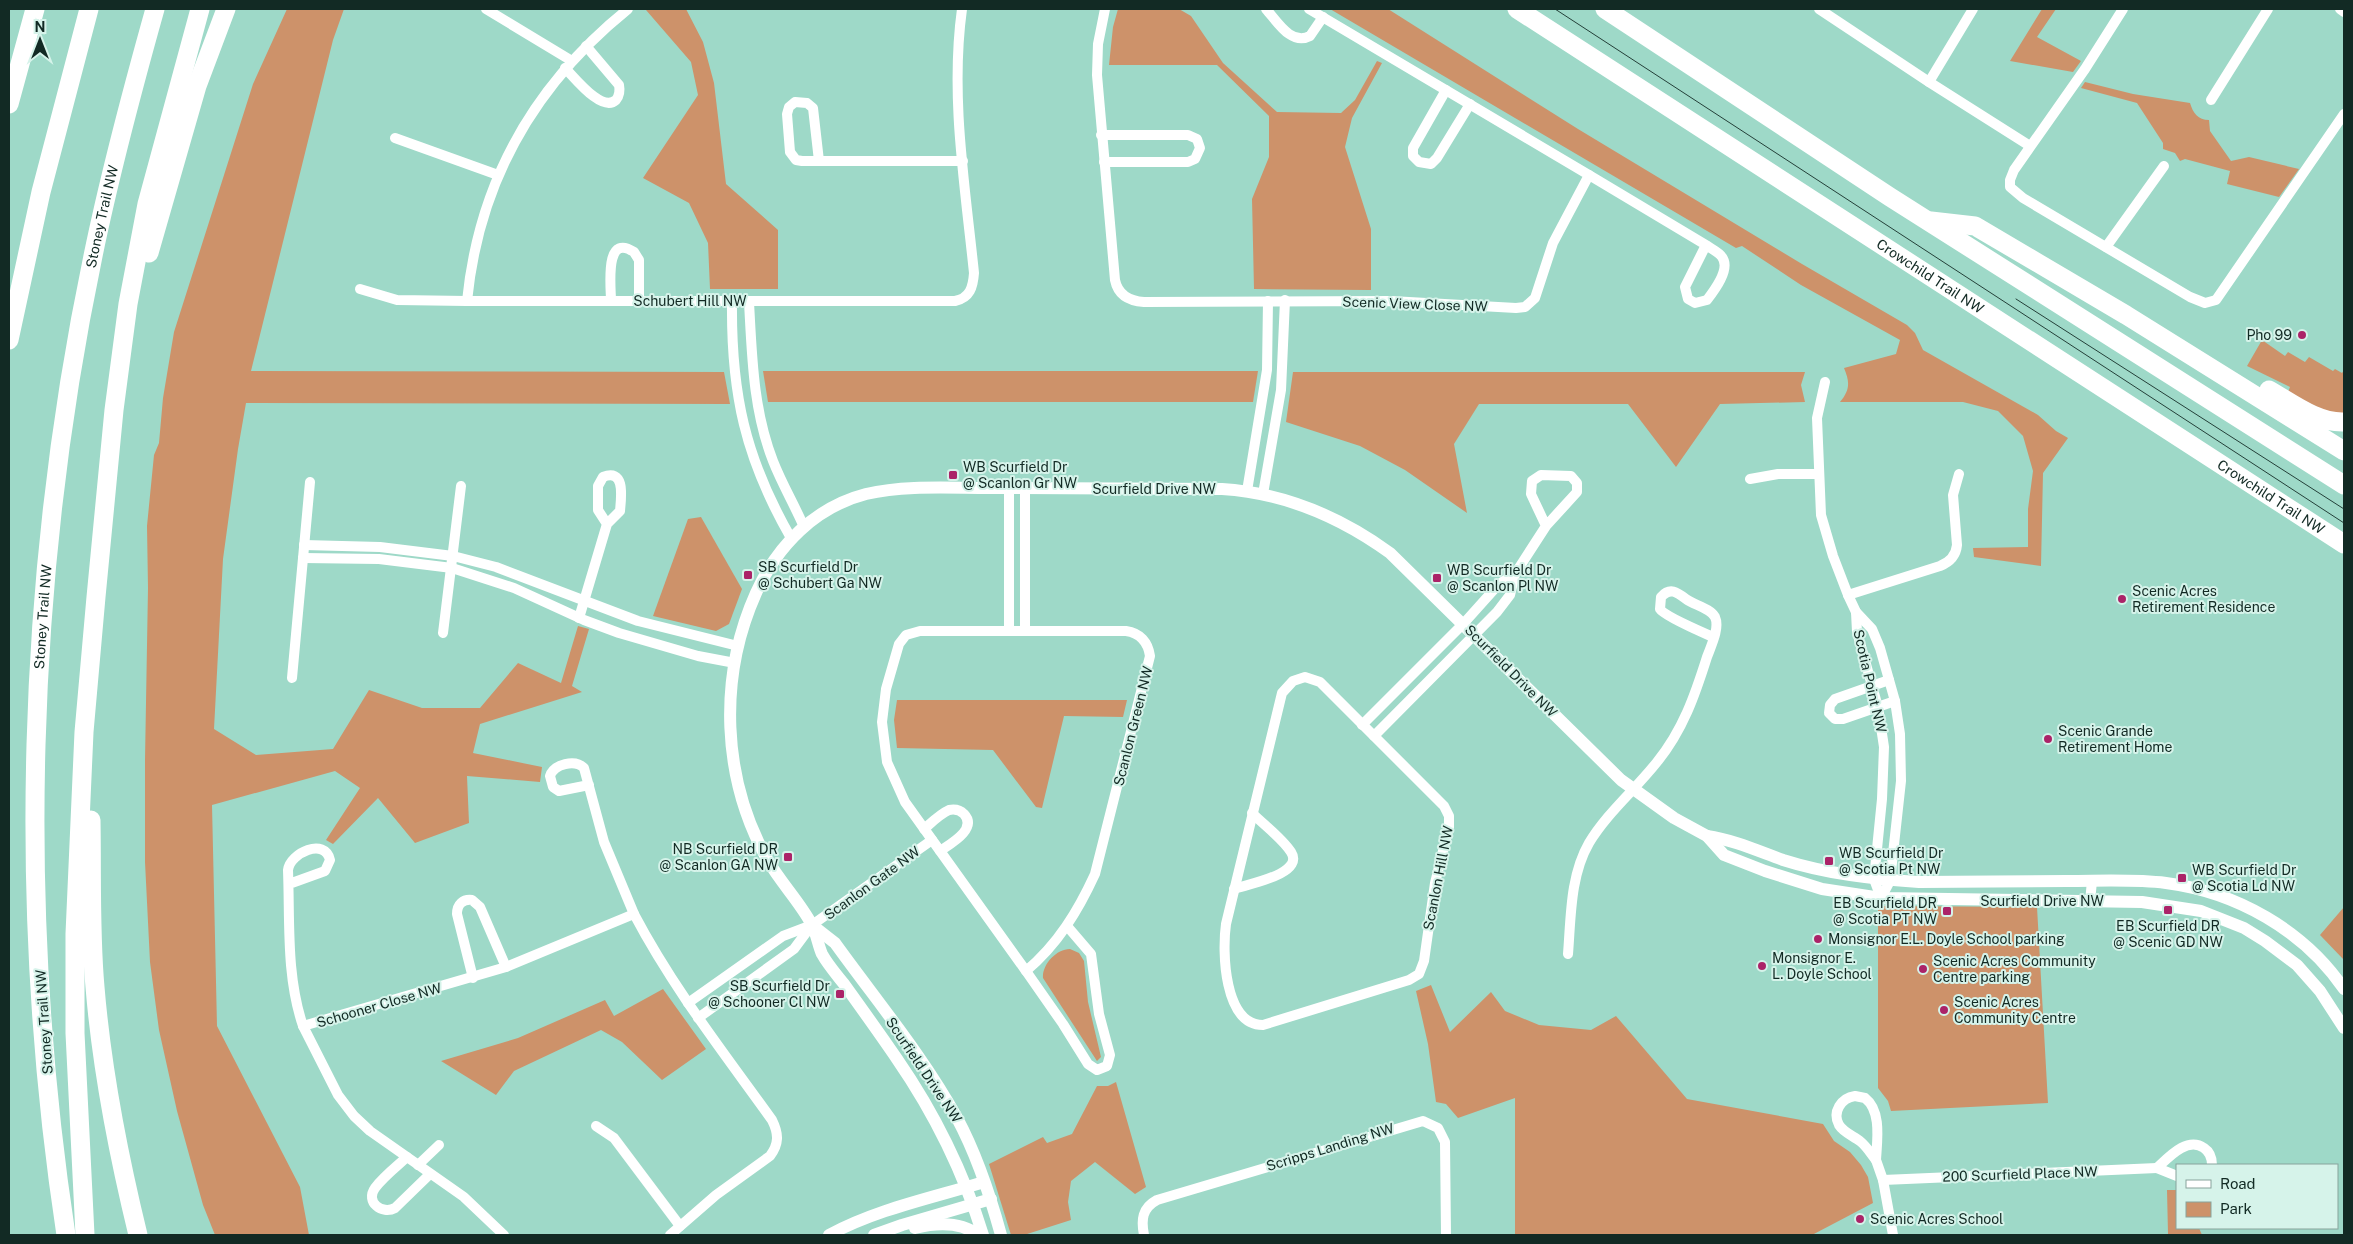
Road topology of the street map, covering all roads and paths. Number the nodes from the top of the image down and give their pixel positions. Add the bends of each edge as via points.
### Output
1 (34, 9) edge
2 (88, 9) edge
3 (155, 9) edge
4 (200, 9) edge
5 (226, 9) edge
6 (233, 9) edge
7 (486, 9) edge
8 (628, 9) edge
9 (962, 9) edge
10 (1105, 9) edge
11 (1266, 9) edge
12 (1309, 9) edge
13 (1517, 9) edge
14 (1819, 9) edge
15 (1973, 9) edge
16 (2123, 9) edge
17 (2268, 9) edge
18 (2340, 9) edge
19 (1609, 11) edge
20 (2344, 12) edge
21 (1323, 17) junction
22 (586, 46) junction
23 (568, 64) junction
24 (1929, 82) junction
25 (197, 86) junction
26 (1446, 90) junction
27 (2211, 100) dead end
28 (9, 104) edge
29 (1470, 104) junction
30 (2344, 114) edge
31 (1101, 135) junction
32 (395, 138) dead end
33 (2030, 146) junction
34 (818, 161) junction
35 (963, 161) junction
36 (1104, 162) junction
37 (2164, 166) dead end
38 (498, 175) junction
39 (1589, 175) junction
40 (1926, 220) junction
41 (1706, 245) junction
42 (2106, 247) junction
43 (360, 289) dead end
44 (1285, 300) junction
45 (467, 301) junction
46 (611, 301) junction
47 (638, 301) junction
48 (1268, 301) junction
49 (732, 302) junction
50 (750, 302) junction
51 (2126, 315) junction
52 (9, 340) edge
53 (121, 354) junction
54 (1825, 382) dead end
55 (758, 413) junction
56 (741, 419) junction
57 (2344, 422) edge
58 (2344, 451) edge
59 (1818, 474) junction
60 (1959, 474) dead end
61 (1750, 479) dead end
62 (310, 482) dead end
63 (2344, 484) edge
64 (460, 486) dead end
65 (1009, 488) junction
66 (1025, 488) junction
67 (1247, 491) junction
68 (1263, 494) junction
69 (607, 524) dead end
70 (1546, 526) junction
71 (804, 527) junction
72 (791, 538) junction
73 (2344, 544) edge
74 (304, 545) junction
75 (380, 547) junction
76 (453, 556) junction
77 (303, 558) junction
78 (379, 560) junction
79 (452, 568) junction
80 (1515, 574) junction
81 (519, 576) junction
82 (514, 588) junction
83 (1848, 595) junction
84 (584, 602) junction
85 (1856, 612) junction
86 (579, 618) junction
87 (1464, 624) junction
88 (654, 626) junction
89 (1008, 631) junction
90 (1025, 631) junction
91 (443, 633) dead end
92 (1475, 635) junction
93 (1713, 638) junction
94 (649, 643) junction
95 (738, 646) junction
96 (735, 663) junction
97 (91, 666) junction
98 (292, 678) dead end
99 (1889, 680) junction
100 (1873, 685) junction
101 (1894, 701) junction
102 (1878, 707) junction
103 (1362, 725) junction
104 (1374, 736) junction
105 (589, 786) dead end
106 (1633, 789) junction
107 (1252, 813) junction
108 (924, 829) junction
109 (1707, 836) junction
110 (932, 840) junction
111 (940, 851) junction
112 (1874, 879) junction
113 (1890, 880) junction
114 (2092, 881) junction
115 (288, 884) dead end
116 (1234, 889) junction
117 (1880, 898) junction
118 (2090, 902) junction
119 (634, 914) junction
120 (812, 925) junction
121 (1067, 926) junction
122 (1568, 954) dead end
123 (506, 967) junction
124 (1026, 972) junction
125 (473, 978) junction
126 (2344, 989) edge
127 (688, 1003) junction
128 (698, 1018) junction
129 (303, 1026) junction
130 (2344, 1028) edge
131 (596, 1126) dead end
132 (439, 1145) dead end
133 (407, 1157) junction
134 (1876, 1160) junction
135 (2212, 1164) edge
136 (418, 1165) junction
137 (2157, 1168) junction
138 (430, 1174) junction
139 (2176, 1176) edge
140 (1883, 1180) junction
141 (984, 1182) junction
142 (966, 1187) junction
143 (990, 1199) junction
144 (972, 1204) junction
145 (680, 1226) junction
146 (66, 1235) edge
147 (86, 1235) edge
148 (138, 1235) edge
149 (504, 1235) edge
150 (670, 1235) edge
151 (829, 1235) edge
152 (874, 1235) edge
153 (879, 1235) edge
154 (978, 1235) edge
155 (983, 1235) edge
156 (1002, 1235) edge
157 (1144, 1235) edge
158 (1446, 1235) edge
159 (1894, 1235) edge

1 - 28 highway
2 - 52 highway via 41,192
3 - 146 highway, Stoney Trail NW via 92,258 66,407 44,598 37,726 39,964 48,1085
4 - 53 highway via 146,204
5 - 25 highway
6 - 25 highway
7 - 23 street
8 - 22 street
9 - 35 street, Schubert Hill NW via 957,90
10 - 31 street, Scenic View Close NW via 1098,44 1097,75
11 - 21 street via 1290,36 1298,39 1310,36
12 - 21 street
13 - 73 highway, Crowchild Trail NW
14 - 24 street
15 - 24 street
16 - 33 street
17 - 27 street
18 - 20 street
19 - 40 highway
21 - 26 street
22 - 23 street
22 - 23 street via 619,84 620,92 616,99 608,104 600,102
23 - 38 street via 531,113
24 - 33 street
25 - 53 highway
26 - 29 street
26 - 29 street via 1413,148 1419,162 1431,164 1437,158
29 - 39 street
30 - 42 street via 2216,300 2205,303 2190,297
31 - 36 street, Scenic View Close NW
31 - 36 street via 1188,135 1197,139 1200,148 1198,156 1188,162
32 - 38 street
33 - 42 street via 2014,170 2010,187 2022,198
34 - 34 street via 813,108 807,102 795,102 787,114 790,152 796,160
34 - 35 street
35 - 50 street, Schubert Hill NW via 974,273 971,290 965,297 955,301
36 - 48 street, Scenic View Close NW via 1115,280 1121,294 1134,301
37 - 42 street
38 - 45 street via 480,226
39 - 41 street
39 - 44 street, Scenic View Close NW via 1553,243 1538,294 1524,306
40 - 51 highway via 1974,226
40 - 63 highway
41 - 41 street via 1685,287 1688,299 1695,303 1707,300 1723,274 1725,264 1721,255
43 - 45 street, Schubert Hill NW via 397,300
44 - 48 street, Scenic View Close NW
44 - 68 street via 1282,382
45 - 46 street, Schubert Hill NW
46 - 47 street, Schubert Hill NW
46 - 47 street via 612,257 617,250 626,248 639,260
47 - 49 street, Schubert Hill NW
48 - 67 street via 1267,370
49 - 50 street, Schubert Hill NW
49 - 56 street via 733,364
50 - 55 street
51 - 57 highway via 2151,323 2318,418
51 - 58 highway
53 - 97 highway
54 - 59 street, Scotia Point NW via 1817,418
55 - 56 street
55 - 71 street via 772,459
56 - 72 street via 755,463
59 - 61 street via 1778,474
59 - 83 street, Scotia Point NW via 1821,514
60 - 83 street via 1953,495 1957,545 1950,561
62 - 74 street
64 - 76 street
65 - 66 street, Scurfield Drive NW
65 - 71 street, Scurfield Drive NW via 883,491 825,511
65 - 89 street
66 - 67 street, Scurfield Drive NW
66 - 90 street
67 - 68 street, Scurfield Drive NW
68 - 87 street, Scurfield Drive NW via 1317,510 1370,538 1410,571
69 - 84 street
70 - 70 street via 1577,492 1577,483 1571,476 1541,474 1532,481 1531,494
70 - 80 street
71 - 72 street, Scurfield Drive NW
72 - 95 street, Scurfield Drive NW via 765,573
74 - 75 street
74 - 77 street
75 - 76 street
75 - 78 street
76 - 79 street
76 - 81 street
77 - 78 street
77 - 98 street
78 - 79 street
79 - 82 street
79 - 91 street
80 - 87 street via 1499,584
80 - 92 street via 1510,595
81 - 82 street
81 - 84 street
82 - 86 street
83 - 85 street, Scotia Point NW
84 - 86 street
84 - 88 street
85 - 99 street, Scotia Point NW via 1872,629
85 - 100 street, Scotia Point NW via 1857,632
86 - 94 street
87 - 92 street, Scurfield Drive NW
87 - 103 street
88 - 94 street
88 - 95 street
89 - 90 street, Scanlon Green NW
89 - 108 street, Scanlon Green NW via 920,631 906,635 898,644 883,704 884,748 897,788
90 - 121 street, Scanlon Green NW via 1131,632 1140,636 1149,652 1103,848 1082,903
92 - 104 street
92 - 106 street, Scurfield Drive NW
93 - 93 street via 1716,619 1712,614 1677,592 1668,592 1661,597 1659,605 1665,615
93 - 106 street via 1684,722 1657,763
94 - 96 street
95 - 96 street, Scurfield Drive NW
96 - 120 street, Scurfield Drive NW via 730,731 739,788 756,838
97 - 147 highway via 84,732 74,954
97 - 148 highway via 95,986 117,1151
99 - 100 street
99 - 101 street, Scotia Point NW
100 - 102 street, Scotia Point NW
100 - 102 street via 1835,699 1829,713 1835,719 1843,720
101 - 102 street
101 - 113 street, Scotia Point NW via 1901,766
102 - 112 street, Scotia Point NW via 1884,765
103 - 104 street, Scanlon Hill NW
103 - 107 street, Scanlon Hill NW via 1320,682 1305,677 1292,681 1282,693
104 - 116 street, Scanlon Hill NW via 1444,806 1450,821 1419,974 1409,980 1263,1025 1249,1022 1236,1007 1224,957 1226,924
105 - 119 street via 604,842
106 - 109 street, Scurfield Drive NW
106 - 122 street via 1602,824 1578,867
107 - 116 street, Scanlon Hill NW
107 - 116 street via 1291,852 1293,862 1284,873
108 - 110 street, Scanlon Green NW
108 - 111 street via 949,810 958,810 965,815 966,831
109 - 112 street, Scurfield Drive NW via 1727,839 1811,867
109 - 117 street, Scurfield Drive NW via 1724,855 1765,871 1822,889
110 - 111 street, Scanlon Green NW
110 - 120 street, Scanlon Gate NW
111 - 124 street, Scanlon Green NW
112 - 113 street, Scurfield Drive NW
112 - 117 street, Scotia Point NW
113 - 114 street, Scurfield Drive NW
113 - 117 street, Scotia Point NW
114 - 118 street
114 - 126 street, Scurfield Drive NW via 2165,883 2199,889 2231,900 2296,937 2325,964
115 - 129 street via 293,992
117 - 118 street, Scurfield Drive NW
118 - 130 street, Scurfield Drive NW via 2158,902 2184,906 2244,928 2297,965 2320,991
119 - 123 street, Schooner Close NW
119 - 127 street via 652,949
120 - 127 street via 783,936
120 - 128 street via 794,949
120 - 141 street, Scurfield Drive NW via 835,943 939,1088 965,1134
120 - 142 street, Scurfield Drive NW via 822,955 898,1060 935,1118
121 - 124 street, Scanlon Green NW
121 - 124 street, Scanlon Green NW via 1091,954 1099,1014 1110,1055 1107,1066 1101,1070 1090,1067
123 - 125 street, Schooner Close NW
123 - 125 street via 480,907 472,900 465,900 457,914
125 - 129 street, Schooner Close NW
127 - 128 street
128 - 145 street via 772,1120 778,1136 770,1156
129 - 133 street, Schooner Close NW via 338,1096 370,1131
131 - 145 street via 614,1138
132 - 136 street
133 - 136 street, Schooner Close NW
133 - 138 street via 373,1192 373,1202 380,1209 388,1211 395,1208
134 - 134 street via 1873,1106 1860,1096 1847,1098 1837,1110 1839,1124 1864,1144
134 - 140 street
135 - 137 street via 2205,1148 2193,1144
136 - 138 street, Schooner Close NW
137 - 139 street, 200 Scurfield Place NW
137 - 140 street, 200 Scurfield Place NW
138 - 149 street, Schooner Close NW via 464,1197
140 - 159 street
141 - 142 street
141 - 143 street, Scurfield Drive NW
142 - 144 street, Scurfield Drive NW
142 - 151 street via 848,1224
143 - 144 street
143 - 156 street, Scurfield Drive NW
144 - 152 street
144 - 155 street, Scurfield Drive NW
145 - 150 street
153 - 154 street via 946,1224 962,1226
157 - 158 street, Scripps Landing NW via 1142,1216 1157,1200 1423,1121 1438,1128 1445,1142

